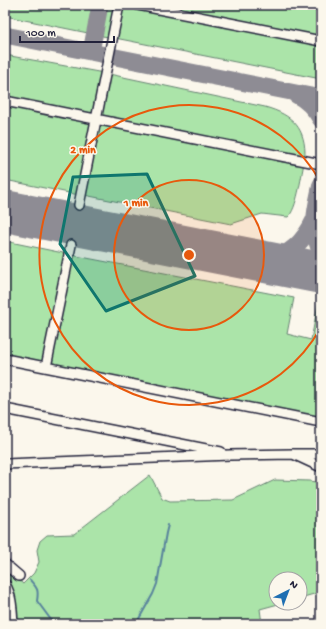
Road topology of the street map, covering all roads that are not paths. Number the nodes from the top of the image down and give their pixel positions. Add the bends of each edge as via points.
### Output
1 (119, 5) edge
2 (138, 5) edge
3 (321, 41) edge
4 (5, 101) edge
5 (97, 119) junction
6 (321, 164) edge
7 (79, 205) dead end
8 (71, 245) dead end
9 (5, 359) edge
10 (46, 367) junction
11 (5, 409) edge
12 (321, 422) edge
13 (293, 454) junction
14 (321, 454) edge
15 (230, 455) junction
16 (5, 464) edge
17 (321, 466) edge
18 (5, 564) edge
19 (19, 576) dead end
20 (5, 584) edge
21 (12, 624) edge

1 - 5 street
2 - 3 street
4 - 5 street
5 - 6 street
5 - 7 street
8 - 10 street
9 - 10 street
10 - 12 street
11 - 15 street
13 - 14 street
13 - 15 street
13 - 17 street
15 - 16 street
18 - 19 street
20 - 21 street via 9,591

